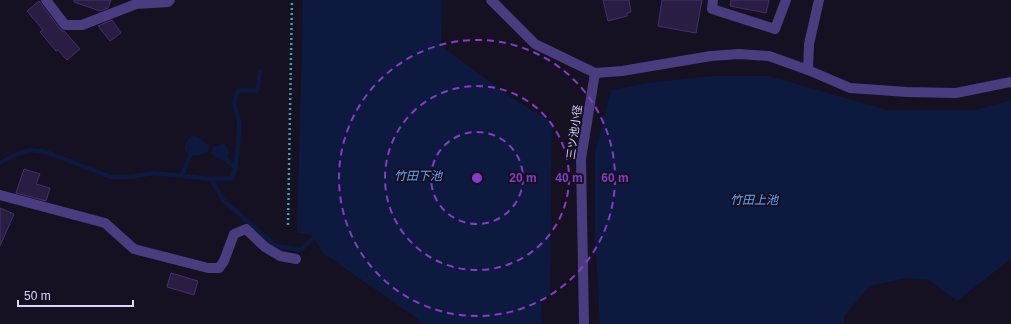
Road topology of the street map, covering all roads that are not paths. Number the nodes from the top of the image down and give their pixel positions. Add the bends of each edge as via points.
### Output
1 (46, 0) edge
2 (170, 0) edge
3 (491, 0) edge
4 (713, 0) edge
5 (786, 0) edge
6 (819, 0) edge
7 (808, 70) junction
8 (595, 74) junction
9 (1011, 82) edge
10 (0, 195) edge
11 (296, 259) dead end
12 (584, 324) edge

1 - 2 street via 65,25 82,25 136,4
3 - 8 street via 535,44
4 - 5 street via 712,9 775,29
6 - 7 street via 809,44
7 - 8 street via 769,56 739,54
7 - 9 street via 850,88 907,92 956,93
8 - 12 street, 三ツ池小径 via 581,159
10 - 11 street via 105,223 134,249 208,268 219,268 234,234 246,229 265,247 280,256

